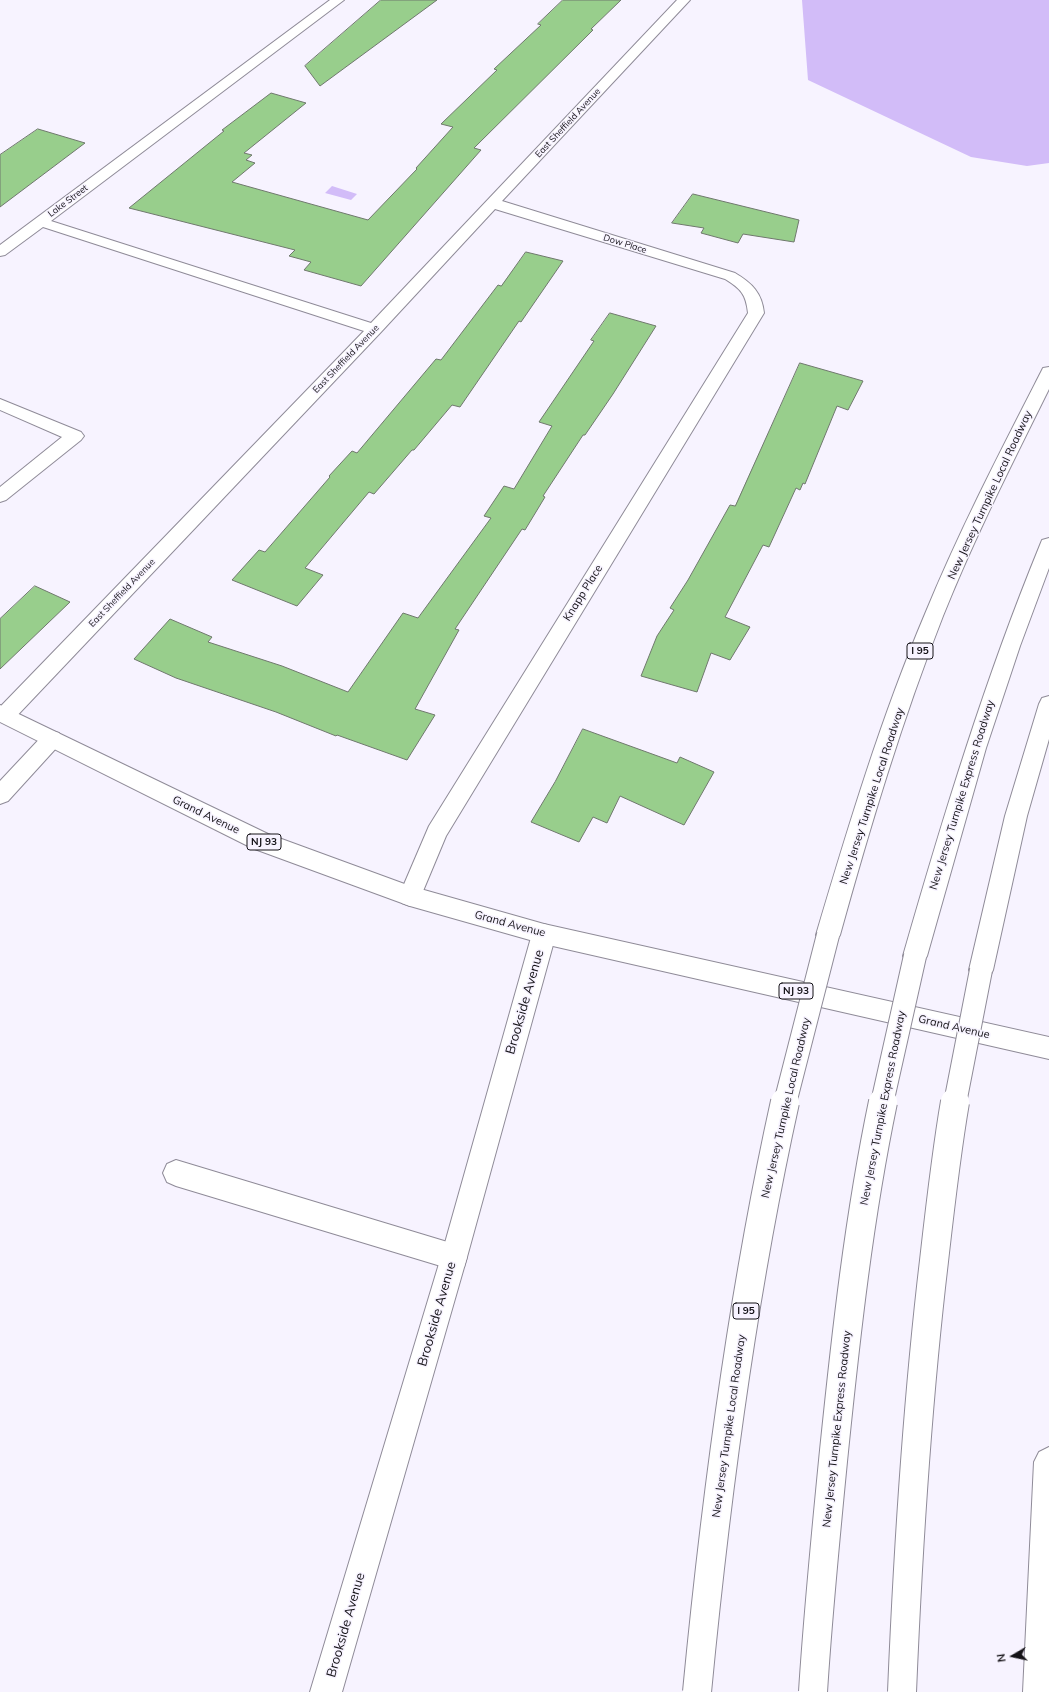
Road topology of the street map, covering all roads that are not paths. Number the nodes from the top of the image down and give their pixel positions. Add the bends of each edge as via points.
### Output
1 (338, 0) edge
2 (684, 0) edge
3 (492, 203) junction
4 (41, 222) junction
5 (0, 252) edge
6 (752, 294) joint
7 (375, 329) junction
8 (1049, 356) edge
9 (1047, 376) edge
10 (0, 404) edge
11 (0, 496) edge
12 (1049, 545) edge
13 (1049, 704) edge
14 (2, 714) edge
15 (52, 739) junction
16 (0, 796) edge
17 (410, 896) junction
18 (544, 934) junction
19 (1049, 1048) edge
20 (176, 1173) dead end
21 (454, 1257) junction
22 (1049, 1462) edge
23 (326, 1692) edge
24 (697, 1692) edge
25 (813, 1692) edge
26 (902, 1692) edge
27 (1039, 1692) edge

1 - 4 main road, Lake Street
2 - 3 main road, East Sheffield Avenue
3 - 6 main road, Dow Place via 730,276 744,284
3 - 7 main road, East Sheffield Avenue
4 - 5 main road
4 - 7 main road, Lake Street
6 - 17 main road, Knapp Place via 756,301 756,313 437,832
7 - 14 main road, East Sheffield Avenue
8 - 9 main road, New Jersey Turnpike Local Roadway
9 - 24 main road, New Jersey Turnpike Local Roadway / I 95, bridge via 965,544 924,640 877,772 803,1027 782,1115 744,1321 708,1571
10 - 11 main road via 75,436
12 - 25 main road, New Jersey Turnpike Express Roadway, bridge via 993,694 955,815 915,956 890,1064 855,1266 840,1383
13 - 26 main road, bridge via 1016,816 964,1052 949,1141 922,1370
14 - 15 main road, Grand Avenue / NJ 93
15 - 16 main road
15 - 17 main road, Grand Avenue / NJ 93 via 260,841
17 - 18 main road, Grand Avenue / NJ 93
18 - 19 main road, Grand Avenue / NJ 93
18 - 21 main road, Brookside Avenue
20 - 21 main road
21 - 23 main road, Brookside Avenue
22 - 27 main road

